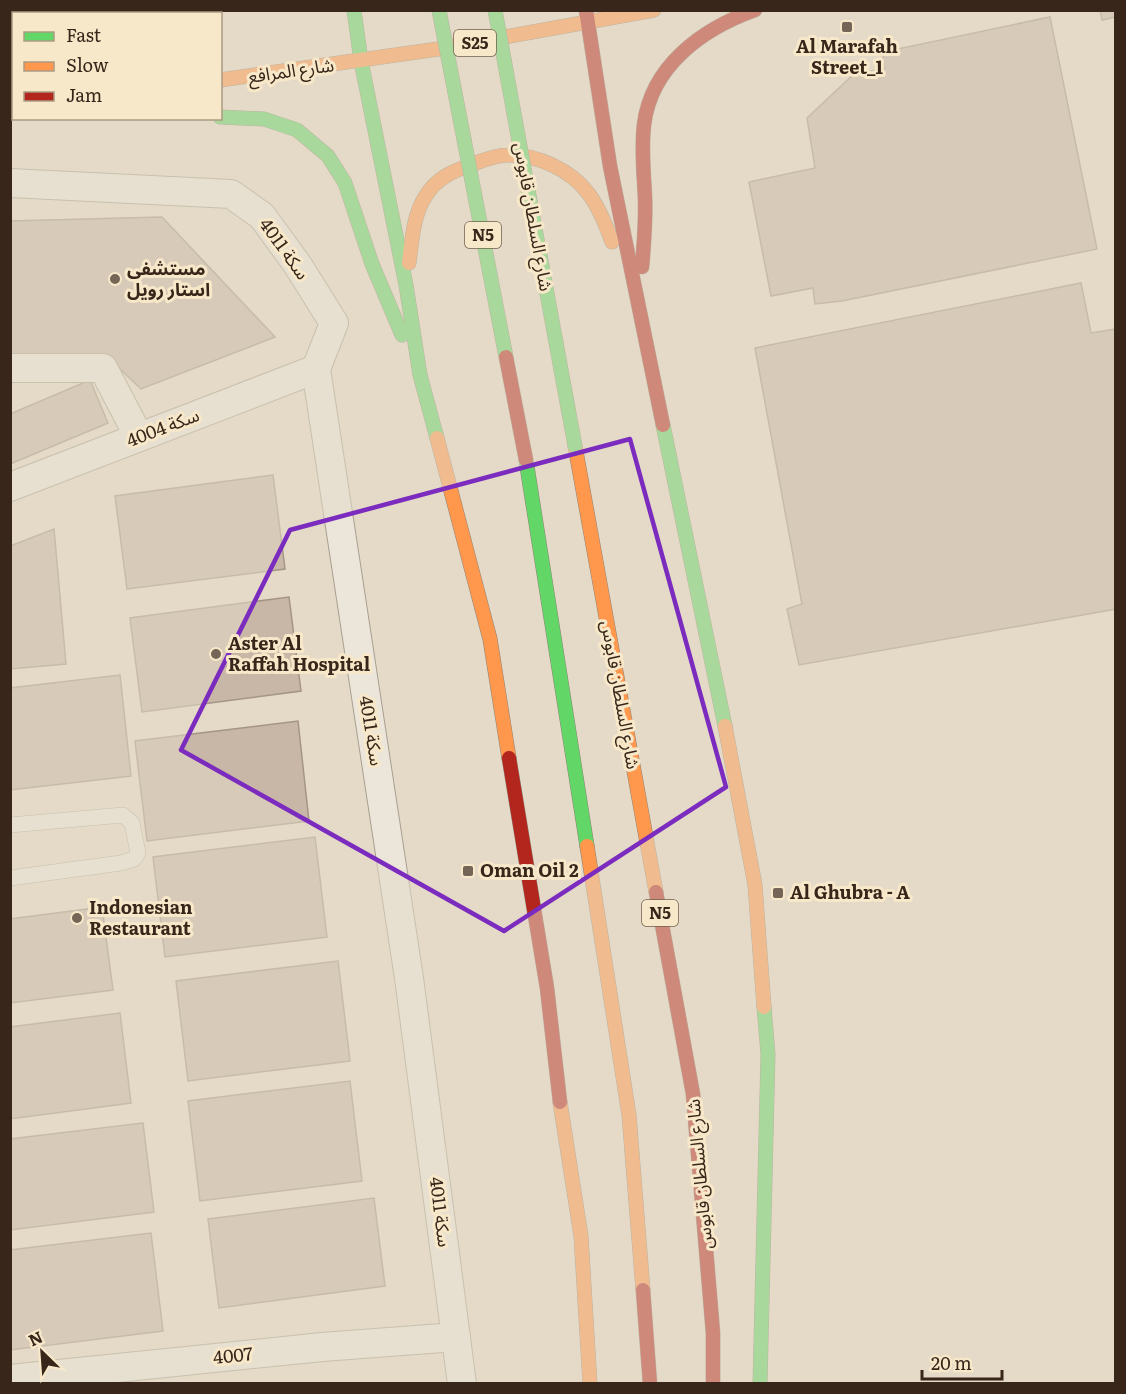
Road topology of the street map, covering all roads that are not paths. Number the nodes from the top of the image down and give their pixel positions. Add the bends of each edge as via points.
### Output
1 (354, 10) edge
2 (440, 10) edge
3 (495, 10) edge
4 (654, 10) edge
5 (755, 10) edge
6 (587, 17) edge
7 (361, 61) junction
8 (222, 80) edge
9 (222, 117) edge
10 (10, 183) edge
11 (406, 285) junction
12 (639, 311) junction
13 (10, 368) edge
14 (316, 369) junction
15 (420, 375) junction
16 (139, 437) junction
17 (10, 487) edge
18 (10, 825) edge
19 (10, 878) edge
20 (456, 1337) junction
21 (588, 1378) edge
22 (10, 1379) edge
23 (462, 1383) edge
24 (650, 1383) edge
25 (713, 1383) edge
26 (760, 1383) edge

1 - 7 main road
2 - 24 main road, N5, bridge via 526,460 629,1115
3 - 25 main road, شارع السلطان قابوس / N5, bridge via 693,1094 713,1333
4 - 6 main road, S25
5 - 12 main road via 695,39 663,73 646,111 642,148 645,237
6 - 7 main road, S25
6 - 12 main road via 610,166
7 - 8 main road, شارع المرافع
7 - 11 main road
9 - 15 main road via 264,119 297,130 328,156 345,183 385,297
10 - 14 street, سكة 4011 via 231,194 262,216 334,322
11 - 12 main road via 413,233 421,204 431,187 454,171 510,155 563,169 582,186 601,213
11 - 15 main road
12 - 26 main road via 755,885 768,1054
13 - 16 street via 104,368
14 - 16 street, سكة 4004
14 - 20 street, سكة 4011 via 407,966
15 - 21 main road via 490,639 547,988 564,1136 581,1236
16 - 17 street, سكة 4004
18 - 19 lane via 123,815 132,823 138,853 134,859 121,863
20 - 22 street, 4007
20 - 23 street, سكة 4011

